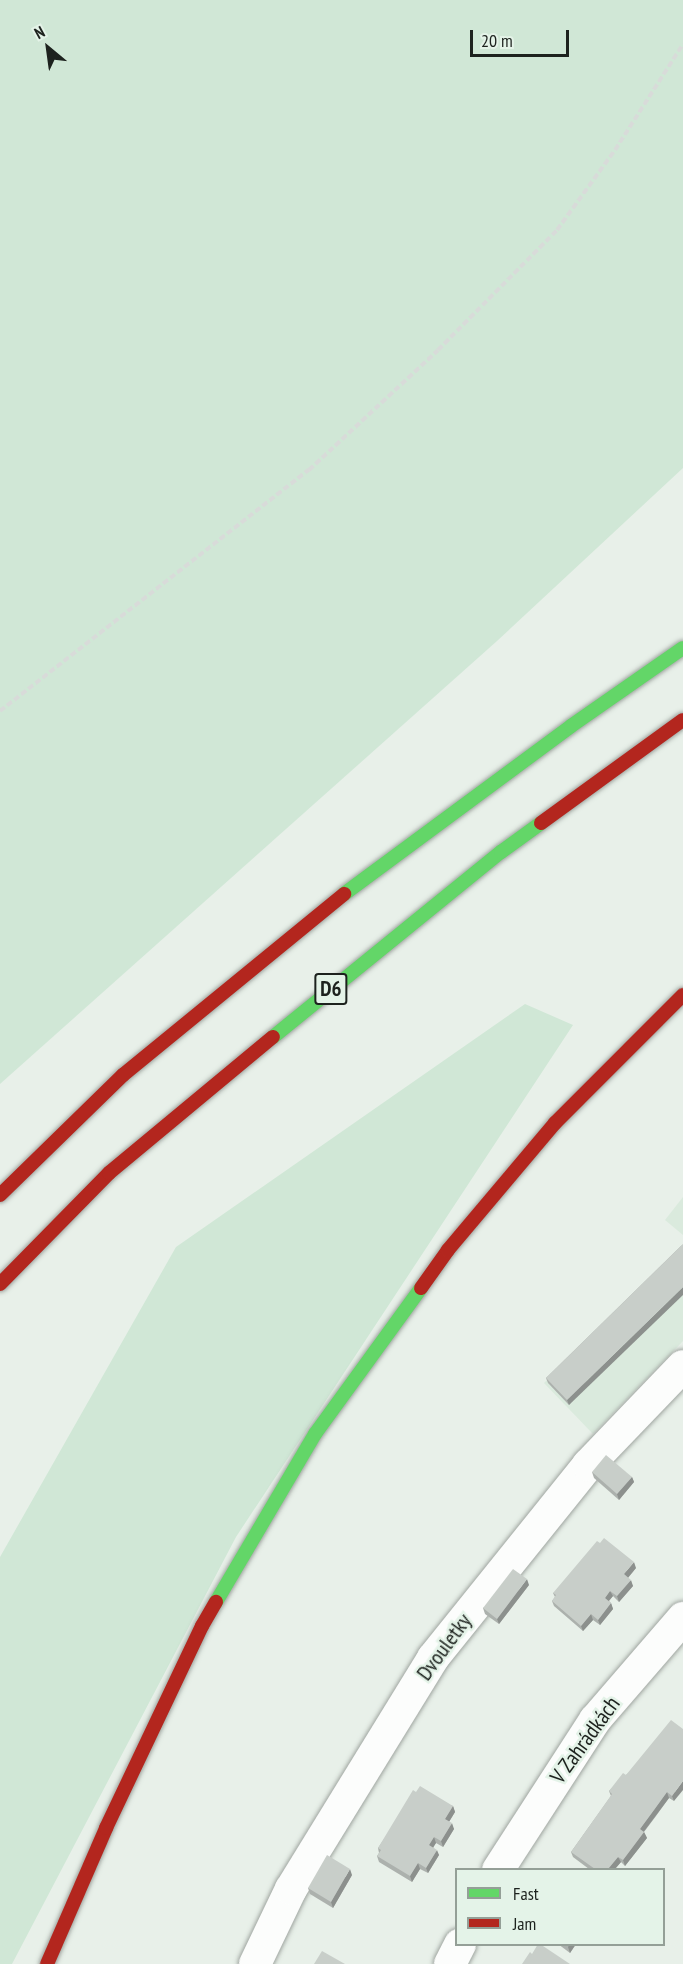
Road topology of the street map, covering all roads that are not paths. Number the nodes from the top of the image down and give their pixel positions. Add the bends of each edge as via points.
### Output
1 (683, 648) edge
2 (683, 720) edge
3 (683, 995) edge
4 (0, 1195) edge
5 (0, 1284) edge
6 (683, 1366) edge
7 (683, 1618) edge
8 (499, 1868) edge
9 (459, 1946) edge
10 (47, 1964) edge
11 (255, 1964) edge
12 (450, 1964) edge

1 - 4 main road via 316,915 123,1075
2 - 5 main road, D6 via 501,852 310,1006 109,1173
3 - 10 main road via 555,1123 447,1250 315,1434 202,1626 106,1828
6 - 11 street, Dvouletky via 588,1465 433,1658 291,1888
7 - 8 street, V Zahrádkách via 595,1720
9 - 12 street

